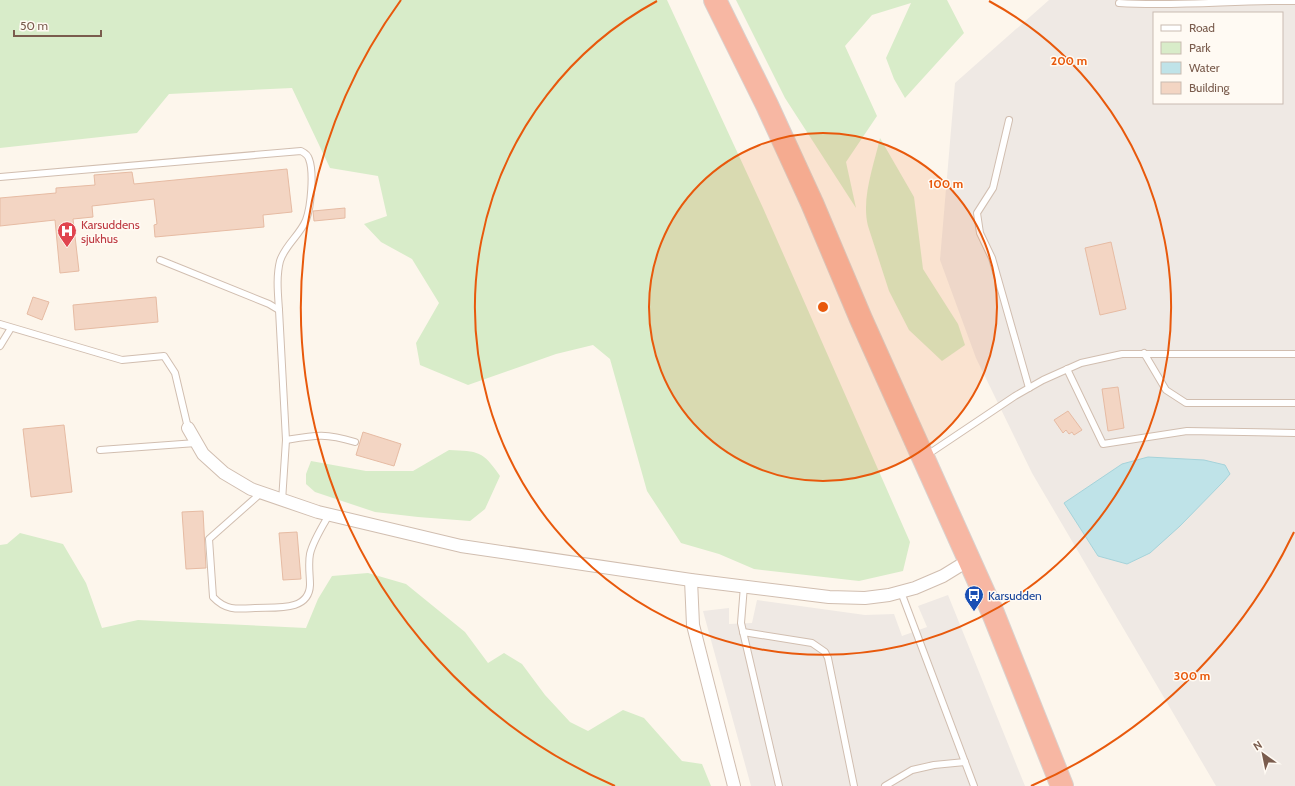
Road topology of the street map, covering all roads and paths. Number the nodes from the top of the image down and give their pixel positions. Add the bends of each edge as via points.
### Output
1 (715, 0) edge
2 (1295, 1) edge
3 (1118, 4) dead end
4 (1009, 120) dead end
5 (0, 177) edge
6 (160, 260) dead end
7 (279, 310) junction
8 (0, 324) edge
9 (11, 328) junction
10 (0, 346) edge
11 (1144, 353) junction
12 (1295, 354) edge
13 (1067, 369) junction
14 (1029, 388) junction
15 (1295, 403) edge
16 (188, 428) joint
17 (1295, 434) edge
18 (286, 440) junction
19 (355, 442) dead end
20 (196, 443) junction
21 (100, 450) dead end
22 (924, 457) junction
23 (261, 493) junction
24 (282, 501) junction
25 (328, 515) junction
26 (969, 560) junction
27 (690, 580) junction
28 (744, 586) junction
29 (901, 592) junction
30 (743, 632) junction
31 (965, 762) junction
32 (734, 786) edge
33 (779, 786) edge
34 (854, 786) edge
35 (885, 786) edge
36 (974, 786) edge
37 (1062, 786) edge

1 - 22 highway via 767,105
2 - 3 lane via 1162,6
4 - 14 lane via 993,188 977,213 980,233 992,258
5 - 7 lane via 301,151 309,158 312,168 311,189 306,219 285,249 280,261
6 - 7 lane
7 - 18 lane
8 - 9 lane
9 - 10 lane
9 - 16 lane via 122,360 164,356 175,373
11 - 12 lane
11 - 13 lane via 1122,354 1081,363
11 - 15 lane via 1166,390 1186,403
13 - 14 lane
13 - 17 lane via 1103,444 1187,431
14 - 22 lane
16 - 20 street
18 - 19 lane via 322,434
18 - 24 lane
20 - 21 lane
20 - 23 street via 203,454 224,473
22 - 26 highway
23 - 24 street
23 - 25 lane via 209,540 213,597 229,609 301,604 310,586 310,553
24 - 25 street
25 - 27 street via 461,546
26 - 29 street via 943,576
26 - 37 highway via 1031,705
27 - 28 street
27 - 32 street via 693,625
28 - 29 street via 829,597 865,598
28 - 30 lane via 741,623
29 - 31 lane
30 - 33 lane
30 - 34 lane via 812,643 825,652
31 - 35 lane via 912,770
31 - 36 lane

